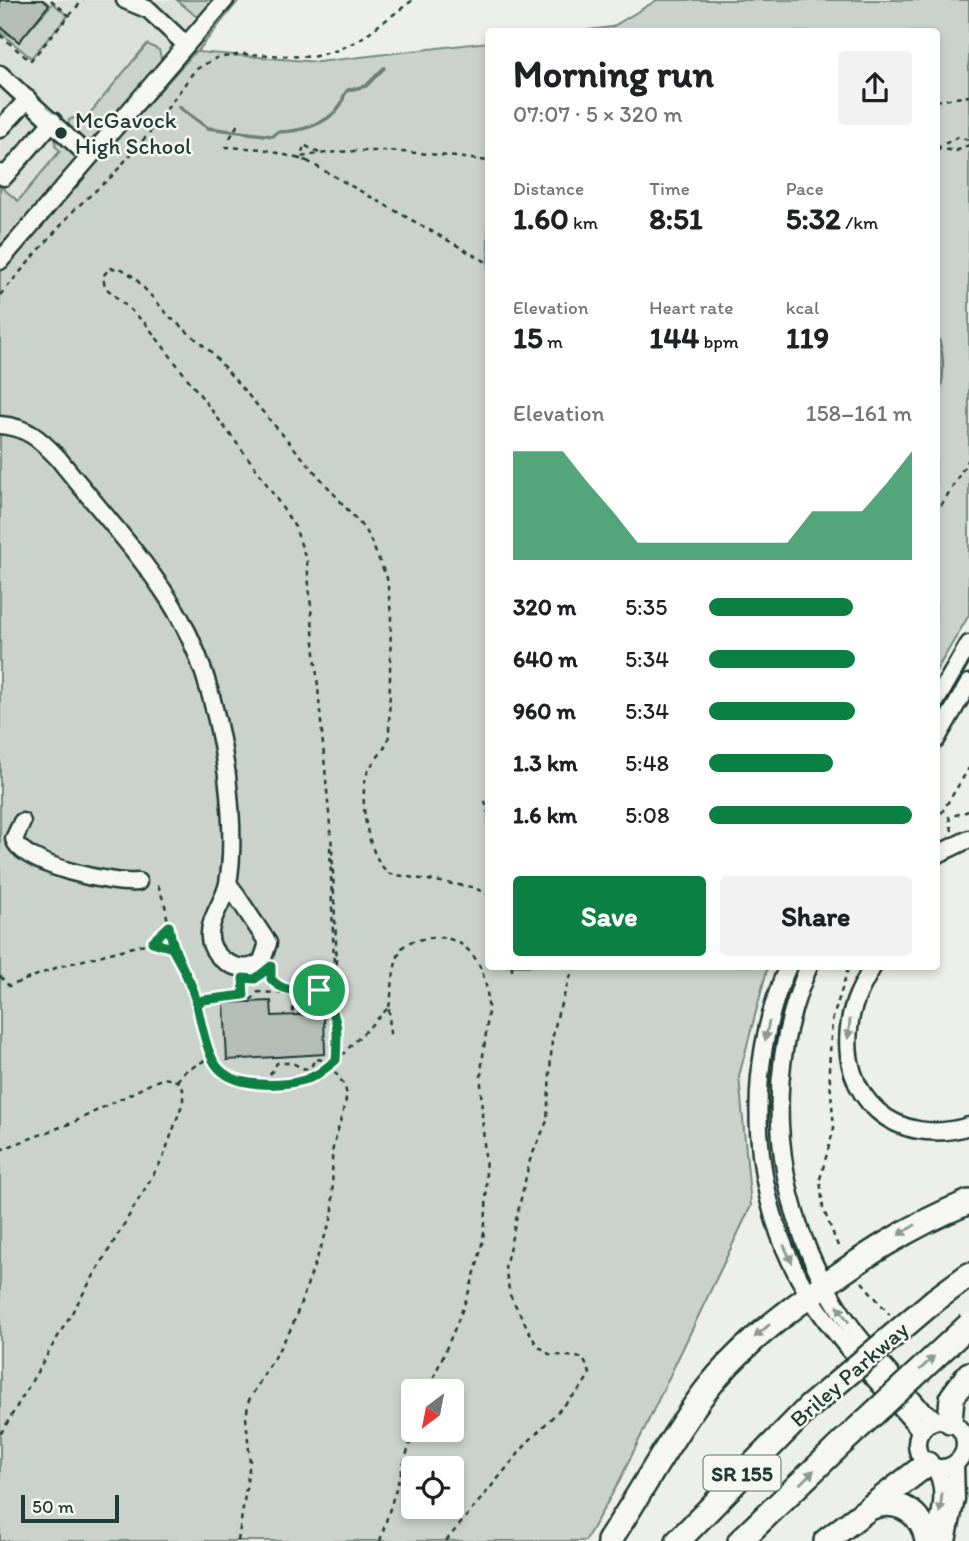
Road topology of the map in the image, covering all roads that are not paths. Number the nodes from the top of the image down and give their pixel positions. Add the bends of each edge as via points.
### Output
1 (225, 0) edge
2 (129, 2) edge
3 (186, 45) junction
4 (1, 76) edge
5 (28, 99) junction
6 (53, 121) junction
7 (0, 129) edge
8 (88, 156) junction
9 (0, 173) edge
10 (0, 261) edge
11 (0, 425) edge
12 (969, 644) edge
13 (969, 683) edge
14 (940, 694) edge
15 (940, 733) edge
16 (22, 822) dead end
17 (962, 842) edge
18 (940, 853) edge
19 (138, 882) dead end
20 (228, 884) junction
21 (787, 970) edge
22 (808, 970) edge
23 (871, 970) edge
24 (969, 1126) edge
25 (969, 1202) edge
26 (969, 1275) edge
27 (818, 1290) junction
28 (969, 1324) edge
29 (969, 1374) edge
30 (953, 1424) edge
31 (921, 1431) junction
32 (967, 1444) edge
33 (955, 1464) junction
34 (930, 1466) junction
35 (869, 1508) junction
36 (609, 1541) edge
37 (678, 1541) edge
38 (740, 1541) edge
39 (826, 1541) edge
40 (927, 1541) edge
41 (932, 1541) edge
42 (947, 1541) edge

1 - 3 street
2 - 3 street via 149,10
3 - 8 street
4 - 5 street
5 - 6 street
5 - 7 street
6 - 8 street
6 - 9 street via 4,177
8 - 10 street
11 - 20 street via 23,428 40,439 170,601 199,659 221,736 228,781
12 - 14 street
13 - 15 street
16 - 19 street via 14,839 23,852 108,882
17 - 18 street
20 - 20 street via 268,943 262,961 248,968 222,959 210,941
21 -> 27 street via 768,1023 761,1066 762,1154 781,1240
22 - 27 street via 787,1028 778,1110 789,1192
23 -> 24 street via 856,999 848,1035 852,1073 864,1095 885,1116 909,1129 937,1134
25 -> 27 highway via 917,1223
26 - 37 highway, Briley Parkway / SR 155, bridge via 809,1407
30 -> 27 street via 919,1408
27 - 31 street via 851,1350
27 -> 36 highway via 765,1328 706,1390
38 -> 28 highway, Briley Parkway / SR 155, bridge
29 - 30 highway via 952,1397
30 - 31 street
30 - 32 street
31 - 34 street via 918,1451
32 - 33 street
33 - 34 street
33 - 42 street via 956,1499
34 - 35 highway
34 -> 41 street via 940,1475 942,1489
35 - 39 highway
35 - 40 highway via 888,1504 906,1508 920,1521

